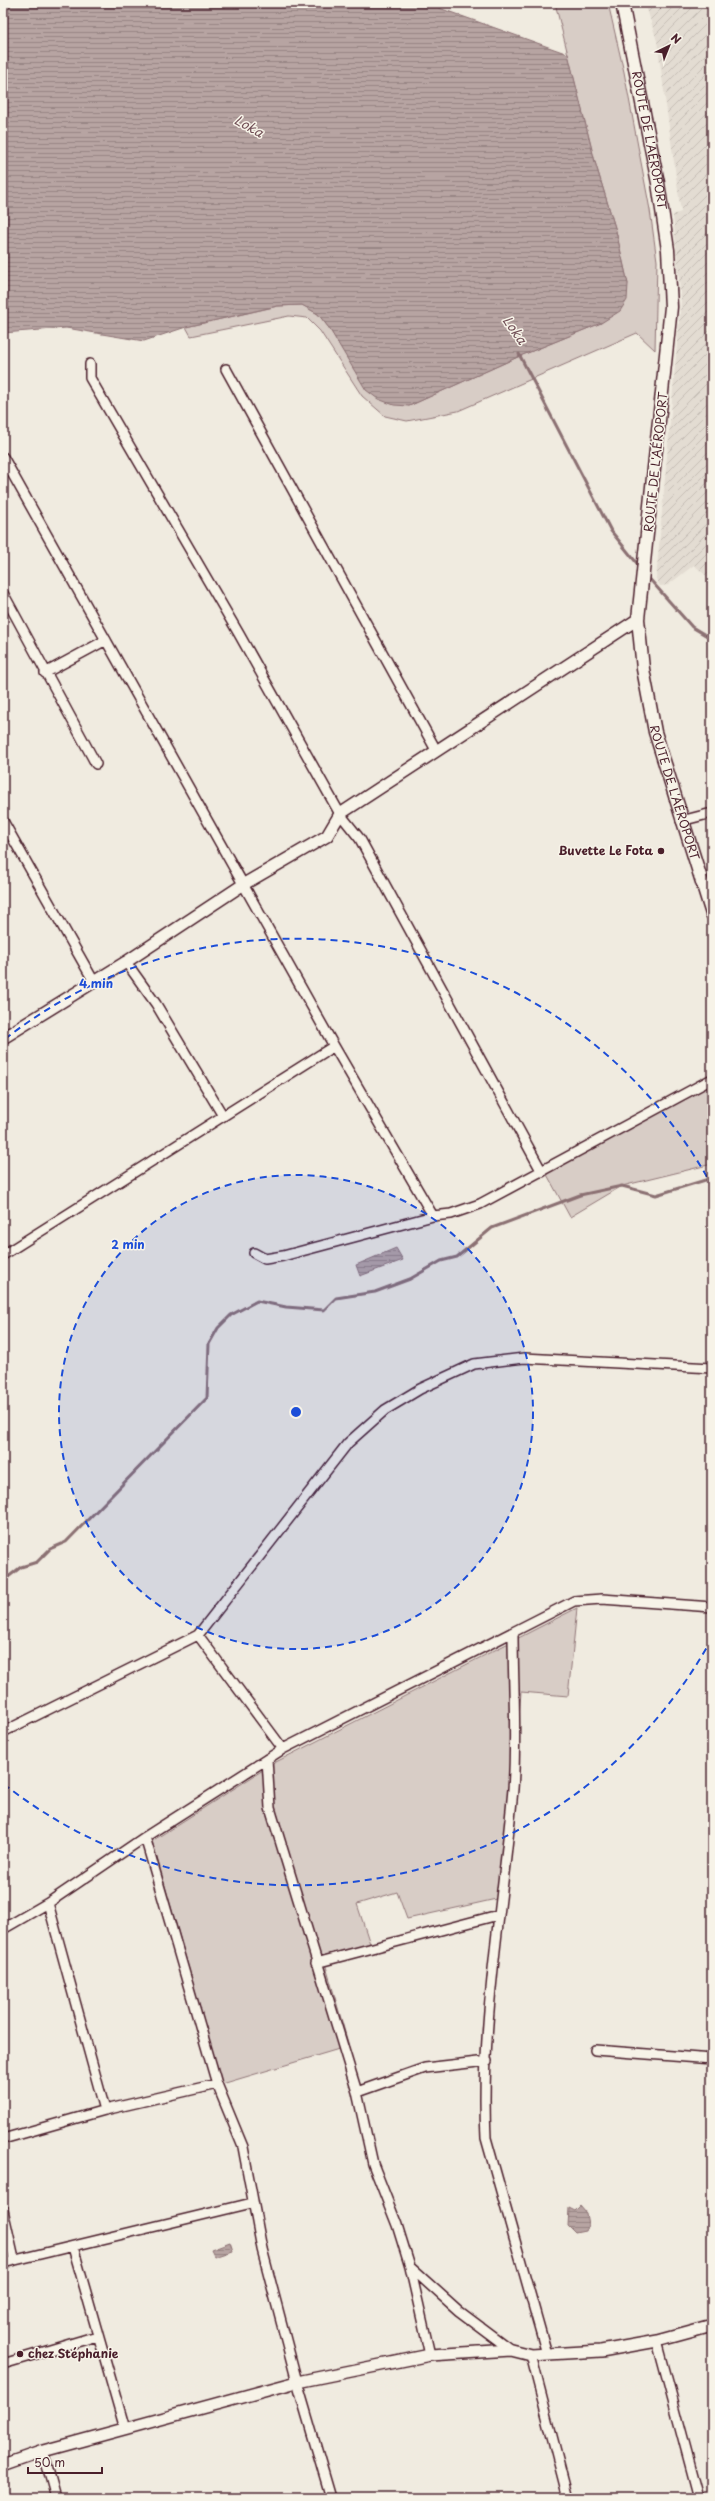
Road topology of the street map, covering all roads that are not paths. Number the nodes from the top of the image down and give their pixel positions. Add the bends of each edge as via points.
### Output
1 (622, 3) edge
2 (90, 364) dead end
3 (226, 369) dead end
4 (3, 457) edge
5 (3, 594) edge
6 (638, 619) junction
7 (106, 640) junction
8 (46, 673) junction
9 (436, 750) junction
10 (96, 764) dead end
11 (712, 813) edge
12 (340, 814) junction
13 (3, 821) edge
14 (681, 821) junction
15 (244, 884) junction
16 (712, 914) edge
17 (126, 962) junction
18 (93, 980) junction
19 (3, 1038) edge
20 (334, 1046) junction
21 (712, 1079) edge
22 (223, 1116) junction
23 (542, 1172) junction
24 (433, 1216) junction
25 (254, 1253) dead end
26 (3, 1255) edge
27 (712, 1368) edge
28 (712, 1607) edge
29 (513, 1632) junction
30 (198, 1635) junction
31 (3, 1732) edge
32 (283, 1749) junction
33 (267, 1759) junction
34 (145, 1837) junction
35 (48, 1902) junction
36 (498, 1915) junction
37 (3, 1929) edge
38 (316, 1963) junction
39 (595, 2050) dead end
40 (712, 2059) edge
41 (487, 2061) junction
42 (217, 2084) junction
43 (357, 2092) junction
44 (105, 2110) junction
45 (3, 2139) edge
46 (252, 2203) junction
47 (3, 2210) edge
48 (73, 2247) junction
49 (14, 2259) junction
50 (3, 2263) edge
51 (410, 2267) junction
52 (712, 2326) edge
53 (97, 2336) junction
54 (657, 2341) junction
55 (511, 2350) junction
56 (546, 2354) junction
57 (430, 2355) junction
58 (531, 2355) junction
59 (3, 2364) edge
60 (297, 2382) junction
61 (125, 2430) junction
62 (42, 2451) junction
63 (3, 2465) edge
64 (56, 2498) edge
65 (331, 2498) edge
66 (568, 2498) edge
67 (699, 2498) edge

1 - 6 main road, ROUTE DE L'AÉROPORT via 658,183 668,250 671,308
2 - 12 street via 90,378
3 - 9 street
4 - 7 street
5 - 8 street
6 - 9 street
6 - 14 main road, ROUTE DE L'AÉROPORT via 642,669 654,732
7 - 8 street
7 - 15 street
8 - 10 street
9 - 12 street
11 - 14 street
12 - 15 street via 327,836
12 - 23 street via 360,839
13 - 18 street
14 - 16 main road, ROUTE DE L'AÉROPORT
15 - 17 street
15 - 20 street
17 - 18 street
17 - 22 street via 156,1004
18 - 19 street
20 - 22 street
20 - 24 street
21 - 23 street
22 - 26 street
23 - 24 street via 480,1204 451,1214
24 - 25 street via 283,1256 264,1259
27 - 30 street via 524,1358 474,1364 420,1389 385,1410 348,1443
28 - 29 street via 602,1599 574,1601
29 - 32 street
29 - 36 street via 513,1788
30 - 31 street
30 - 32 street
32 - 33 street
33 - 34 street
33 - 38 street via 270,1808
34 - 35 street
34 - 42 street
35 - 37 street
35 - 44 street
36 - 38 street
36 - 41 street
38 - 43 street
39 - 40 street
41 - 43 street via 425,2068
41 - 56 street via 484,2102 486,2138
42 - 44 street
42 - 46 street via 243,2147
43 - 51 street via 373,2164
44 - 45 street
46 - 48 street
46 - 60 street
47 - 49 street
48 - 49 street
48 - 53 street
49 - 50 street
51 - 55 street via 459,2311
51 - 57 street
52 - 54 street
53 - 59 street
53 - 61 street
54 - 56 street via 602,2351
54 - 67 street
55 - 57 street
55 - 58 street
56 - 58 street
57 - 60 street
58 - 66 street
60 - 61 street
60 - 65 street
61 - 62 street
62 - 63 street
62 - 64 street

